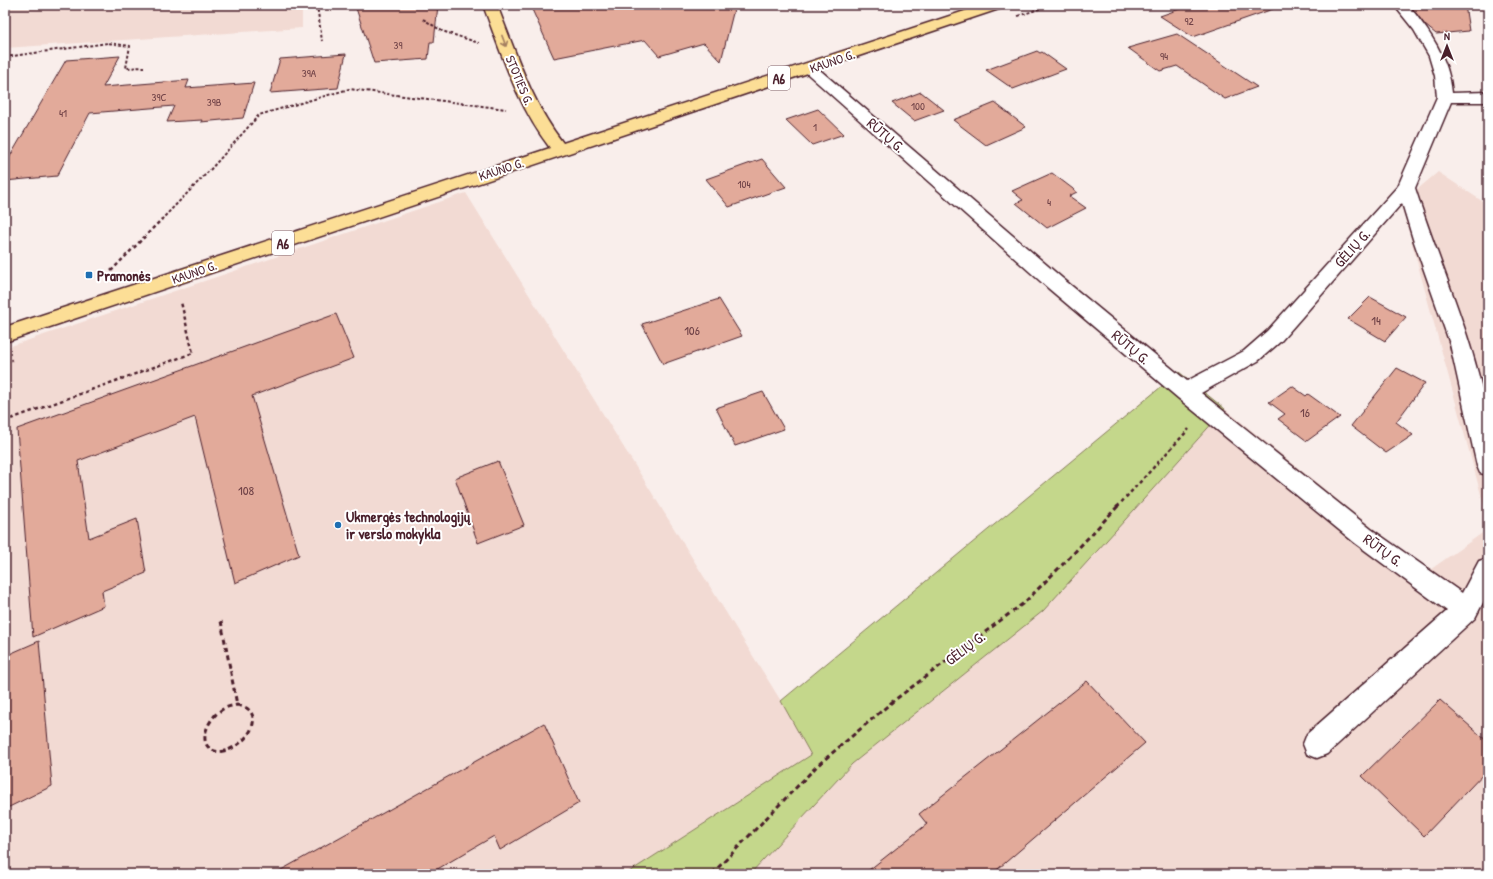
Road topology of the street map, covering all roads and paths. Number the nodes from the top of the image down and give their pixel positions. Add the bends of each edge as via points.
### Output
1 (317, 5) edge
2 (490, 5) edge
3 (997, 5) edge
4 (1401, 5) edge
5 (423, 19) dead end
6 (322, 41) dead end
7 (508, 53) junction
8 (5, 57) edge
9 (144, 67) dead end
10 (809, 68) junction
11 (1445, 97) junction
12 (1488, 97) edge
13 (534, 113) junction
14 (560, 150) junction
15 (1406, 188) junction
16 (111, 271) dead end
17 (180, 302) dead end
18 (5, 335) edge
19 (1185, 392) junction
20 (1206, 410) junction
21 (5, 421) edge
22 (1488, 466) edge
23 (1488, 569) edge
24 (1466, 610) junction
25 (220, 621) dead end
26 (237, 705) junction
27 (1317, 744) dead end
28 (712, 874) edge

1 - 6 path
2 -> 7 main road, STOTIES G.
3 - 10 main road, KAUNO G. / A6
4 - 11 street via 1420,29 1436,56 1444,76
5 - 7 path via 442,31
7 - 13 main road, STOTIES G. via 520,86
8 - 9 path via 108,43 130,46 126,68
10 - 14 main road, KAUNO G. / A6
10 - 19 street, RŪTŲ G. via 1055,283
11 - 12 street
11 - 15 street, GĖLIŲ G.
13 - 14 main road, STOTIES G.
13 - 16 path via 349,89 259,115 210,170
14 - 18 main road, KAUNO G. / A6
15 - 19 street, GĖLIŲ G. via 1274,336 1251,356
15 - 22 street via 1460,344
17 - 21 path via 194,353
19 - 20 street, RŪTŲ G.
20 - 24 street, RŪTŲ G. via 1363,536
20 - 28 path, GĖLIŲ G. via 1025,602 892,702 817,766
23 - 24 street
24 - 27 street
25 - 26 path
26 - 26 path via 220,710 209,723 205,737 210,748 216,751 231,750 239,745 251,730 253,715 244,706

